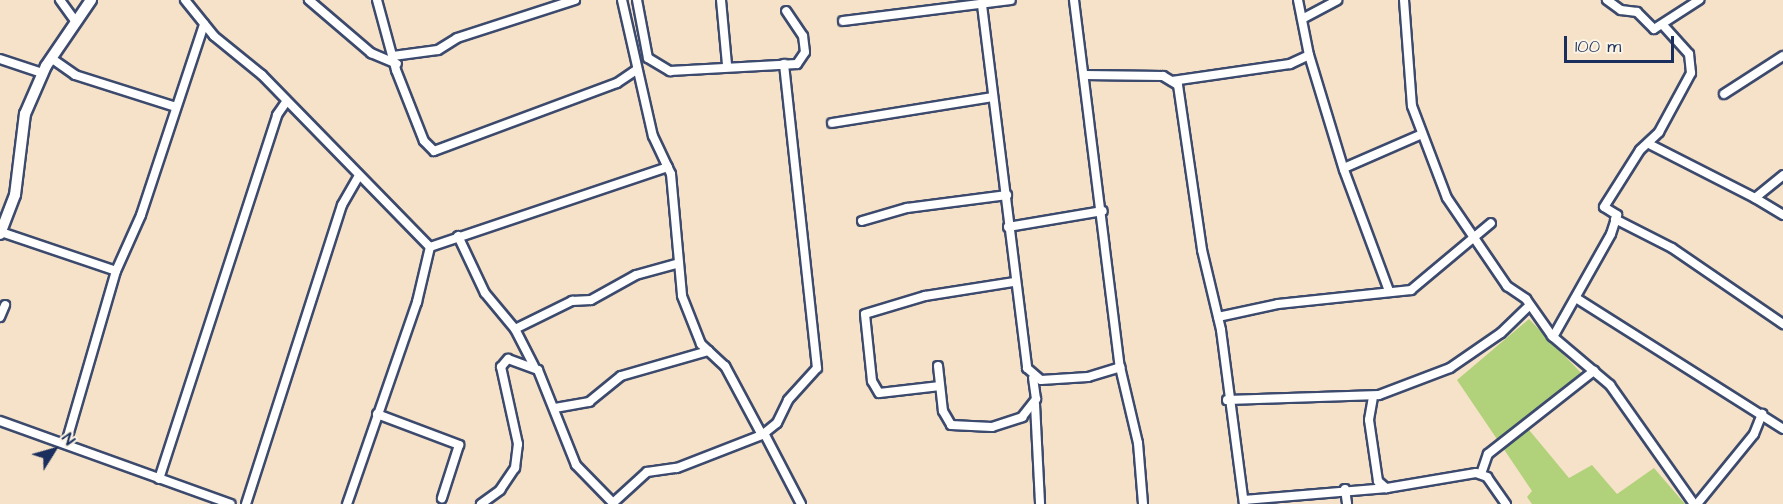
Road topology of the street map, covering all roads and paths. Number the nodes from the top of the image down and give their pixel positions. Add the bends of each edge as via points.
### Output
1 (60, 0) edge
2 (92, 0) edge
3 (185, 0) edge
4 (309, 0) edge
5 (377, 0) edge
6 (575, 0) edge
7 (622, 0) edge
8 (637, 0) edge
9 (721, 0) edge
10 (1011, 0) edge
11 (1074, 0) edge
12 (1298, 0) edge
13 (1336, 0) edge
14 (1404, 0) edge
15 (1607, 0) edge
16 (1699, 0) edge
17 (981, 5) junction
18 (786, 10) dead end
19 (1302, 19) junction
20 (843, 21) dead end
21 (76, 22) junction
22 (204, 24) junction
23 (1668, 26) junction
24 (1309, 55) junction
25 (1783, 56) edge
26 (397, 57) junction
27 (51, 58) junction
28 (0, 59) edge
29 (784, 64) junction
30 (727, 65) junction
31 (395, 66) junction
32 (636, 70) junction
33 (42, 73) junction
34 (1084, 75) junction
35 (1172, 81) junction
36 (1724, 94) dead end
37 (992, 97) junction
38 (286, 102) junction
39 (173, 106) junction
40 (832, 123) dead end
41 (1420, 135) junction
42 (1651, 145) junction
43 (668, 167) junction
44 (1344, 168) junction
45 (1783, 175) edge
46 (359, 176) junction
47 (1007, 195) junction
48 (1755, 198) junction
49 (1103, 212) junction
50 (1783, 215) edge
51 (1615, 219) junction
52 (862, 221) dead end
53 (1491, 223) dead end
54 (1008, 227) junction
55 (1, 233) edge
56 (458, 236) junction
57 (1476, 237) junction
58 (430, 248) junction
59 (676, 264) junction
60 (116, 271) junction
61 (1013, 282) junction
62 (1389, 291) junction
63 (1576, 298) junction
64 (5, 305) dead end
65 (1530, 305) junction
66 (0, 317) edge
67 (1218, 317) junction
68 (1783, 324) edge
69 (515, 329) junction
70 (1553, 337) junction
71 (704, 349) junction
72 (938, 366) dead end
73 (1120, 367) junction
74 (535, 368) junction
75 (1594, 371) junction
76 (1033, 378) junction
77 (940, 386) junction
78 (1373, 397) junction
79 (1227, 400) junction
80 (1035, 404) junction
81 (555, 408) junction
82 (377, 414) junction
83 (1762, 414) junction
84 (0, 421) edge
85 (1783, 429) edge
86 (763, 434) junction
87 (66, 443) junction
88 (1481, 474) junction
89 (159, 479) junction
90 (1378, 481) junction
91 (1371, 488) junction
92 (1386, 488) junction
93 (1345, 489) junction
94 (442, 498) dead end
95 (211, 501) edge
96 (1244, 502) edge
97 (614, 503) edge
98 (798, 503) edge
99 (230, 504) edge
100 (246, 504) edge
101 (347, 504) edge
102 (481, 504) edge
103 (1040, 504) edge
104 (1143, 504) edge
105 (1347, 504) edge
106 (1506, 504) edge
107 (1695, 504) edge

1 - 21 street
2 - 21 street
3 - 22 street
4 - 31 street via 371,53
5 - 26 street
6 - 26 street
7 - 32 street
8 - 30 street via 652,65 670,70
9 - 30 street
10 - 17 street
11 - 34 street
12 - 19 street
13 - 19 street
14 - 41 street via 1412,106
15 - 23 street via 1621,10 1637,12 1654,28
16 - 23 street
17 - 20 street
17 - 37 street
18 - 29 street via 803,36 805,52 797,64
19 - 24 street
21 - 27 street
22 - 38 street
22 - 39 street
23 - 42 street via 1693,67
24 - 35 street via 1290,64
24 - 44 street
25 - 36 street
26 - 31 street
27 - 33 street
27 - 39 street via 75,75
28 - 33 street
29 - 30 street
29 - 86 street via 819,363 777,423
31 - 32 street via 424,141 434,151 617,83
32 - 43 street via 653,135
33 - 55 street via 25,114 15,195
34 - 35 street
34 - 49 street
35 - 67 street via 1183,101 1202,250
37 - 40 street
37 - 47 street
38 - 46 street
38 - 89 street via 277,115
39 - 60 street via 141,215
41 - 44 street
41 - 57 street via 1447,198
42 - 48 street
42 - 51 street via 1640,150 1605,207
43 - 56 street
43 - 59 street
44 - 62 street
45 - 48 street
46 - 58 street
46 - 100 street via 342,205
47 - 52 street via 907,208
47 - 54 street
48 - 50 street
49 - 54 street
49 - 73 street
51 - 63 street
51 - 68 street via 1672,248
53 - 57 street
54 - 61 street
55 - 60 street
56 - 58 street
56 - 69 street via 485,293
57 - 62 street via 1420,285
57 - 65 street via 1507,286
58 - 82 street
59 - 69 street via 636,275 591,300 572,301
59 - 71 street via 682,296
60 - 87 street
61 - 76 street
61 - 77 street via 925,296 865,314 872,381 879,393
62 - 67 street
63 - 70 street
63 - 83 street
64 - 66 street
65 - 70 street
65 - 78 street via 1501,333 1450,368
67 - 79 street
69 - 74 street
70 - 75 street
71 - 81 street via 621,376 589,402
71 - 86 street via 725,366
72 - 77 street
73 - 76 street via 1088,377
73 - 104 street via 1137,442
74 - 81 street
74 - 102 street via 508,358 501,367 518,444 515,468 500,490
75 - 88 street via 1488,454
75 - 107 street via 1632,413
76 - 80 street
77 - 80 street via 951,425 1004,424
78 - 79 street
78 - 90 street via 1370,420
79 - 96 street
80 - 103 street
81 - 97 street via 576,465
82 - 94 street via 459,445
82 - 101 street
83 - 85 street
83 - 107 street via 1754,434
84 - 87 street
86 - 97 street via 678,468 647,472
86 - 98 street
87 - 89 street
88 - 92 street
88 - 106 street
89 - 95 street
90 - 91 street
90 - 92 street
91 - 92 street
91 - 93 street
93 - 96 street
93 - 105 street
95 - 99 street

